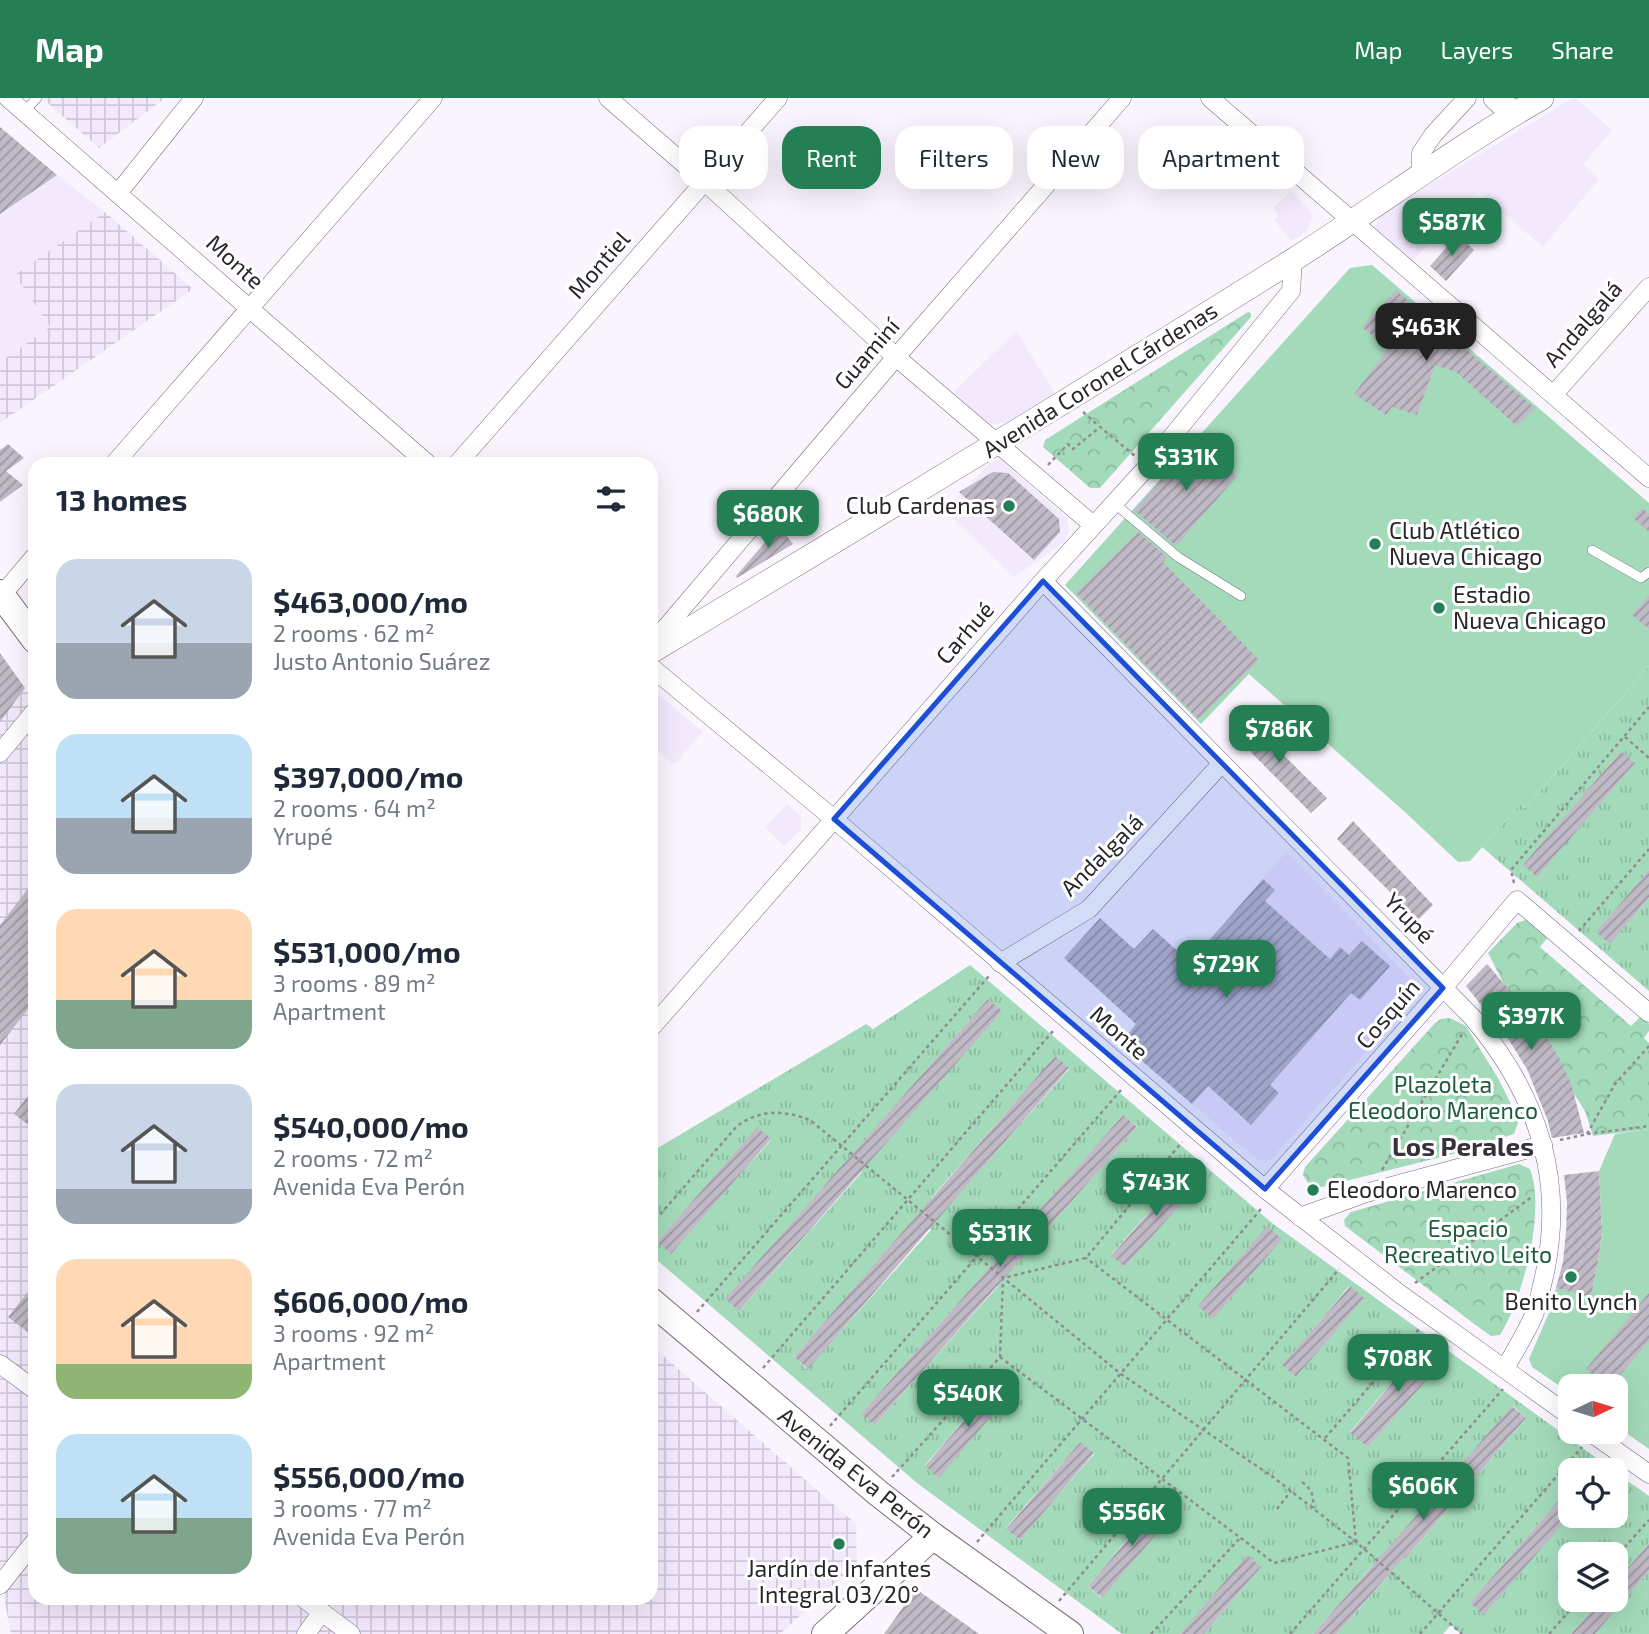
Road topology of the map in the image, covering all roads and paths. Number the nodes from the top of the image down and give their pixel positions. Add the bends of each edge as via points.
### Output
1 (8, 98) edge
2 (37, 98) edge
3 (194, 98) edge
4 (433, 98) edge
5 (608, 98) edge
6 (778, 98) edge
7 (1122, 98) edge
8 (1210, 98) edge
9 (1467, 98) edge
10 (1495, 98) edge
11 (1542, 98) edge
12 (24, 112) junction
13 (1517, 112) junction
14 (754, 126) edge
15 (679, 159) edge
16 (1420, 175) junction
17 (699, 189) edge
18 (713, 189) edge
19 (119, 192) junction
20 (1352, 222) junction
21 (1293, 260) junction
22 (1649, 287) edge
23 (249, 307) junction
24 (896, 357) junction
25 (1554, 394) junction
26 (997, 444) junction
27 (120, 457) edge
28 (420, 457) edge
29 (463, 457) edge
30 (1148, 466) junction
31 (1037, 477) junction
32 (1649, 478) edge
33 (1114, 503) junction
34 (1093, 525) junction
35 (1592, 550) dead end
36 (28, 564) edge
37 (1649, 572) edge
38 (1043, 580) junction
39 (1, 594) edge
40 (1241, 596) dead end
41 (28, 631) edge
42 (658, 637) edge
43 (658, 648) edge
44 (658, 673) edge
45 (1649, 707) edge
46 (28, 719) edge
47 (1624, 737) junction
48 (0, 753) edge
49 (1649, 758) edge
50 (1222, 763) junction
51 (834, 819) junction
52 (1649, 849) edge
53 (1517, 900) junction
54 (1568, 944) junction
55 (1000, 963) junction
56 (1443, 988) junction
57 (1649, 1013) edge
58 (1472, 1017) junction
59 (1065, 1018) junction
60 (658, 1020) edge
61 (1649, 1046) edge
62 (1132, 1076) junction
63 (1649, 1126) edge
64 (1193, 1129) junction
65 (1587, 1134) junction
66 (843, 1145) junction
67 (1543, 1145) junction
68 (1550, 1183) junction
69 (1269, 1193) junction
70 (1366, 1193) junction
71 (908, 1199) junction
72 (658, 1217) edge
73 (1300, 1217) junction
74 (1350, 1255) junction
75 (977, 1256) junction
76 (1086, 1258) junction
77 (1003, 1278) junction
78 (1400, 1294) junction
79 (658, 1307) edge
80 (1430, 1316) junction
81 (1167, 1320) junction
82 (683, 1328) junction
83 (1000, 1357) junction
84 (0, 1364) edge
85 (1509, 1372) junction
86 (1121, 1374) junction
87 (1245, 1379) junction
88 (749, 1384) junction
89 (28, 1385) edge
90 (1558, 1407) edge
91 (1082, 1419) junction
92 (1203, 1429) junction
93 (1324, 1439) junction
94 (817, 1441) junction
95 (1583, 1444) edge
96 (1607, 1444) edge
97 (1649, 1474) edge
98 (1161, 1479) junction
99 (1302, 1482) dead end
100 (1291, 1491) junction
101 (878, 1493) junction
102 (1313, 1508) junction
103 (1277, 1509) dead end
104 (1649, 1520) edge
105 (933, 1536) junction
106 (1240, 1538) junction
107 (1356, 1542) junction
108 (1628, 1543) edge
109 (1364, 1549) junction
110 (28, 1550) edge
111 (963, 1558) junction
112 (0, 1585) edge
113 (312, 1605) edge
114 (322, 1612) junction
115 (1568, 1612) edge
116 (1438, 1613) junction
117 (1046, 1616) junction
118 (306, 1634) edge
119 (351, 1634) edge
120 (825, 1634) edge
121 (1070, 1634) edge
122 (1151, 1634) edge
123 (1290, 1634) edge
124 (1420, 1634) edge
125 (1462, 1634) edge
126 (1549, 1634) edge

1 - 12 street, Monte
2 - 12 lane
3 - 19 street
4 - 23 street
5 - 15 street
6 - 14 street, Montiel
7 - 24 street, Guaminí
8 - 20 street
9 - 16 street via 1421,153
10 - 13 street
11 - 13 street, Avenida Coronel Cárdenas
12 - 19 street, Monte
13 - 16 street, Avenida Coronel Cárdenas
16 - 20 street, Avenida Coronel Cárdenas
17 - 29 street, Montiel
18 - 24 street
19 - 23 street, Monte
20 - 21 street, Avenida Coronel Cárdenas
20 - 25 street
21 - 26 street, Avenida Coronel Cárdenas
21 - 30 street, Carhué via 1291,290
22 - 25 street, Andalgalá
23 - 27 street
23 - 28 street, Monte
24 - 26 street
24 - 42 street, Guaminí
25 - 32 street
26 - 31 street
26 - 43 street, Avenida Coronel Cárdenas
30 - 31 path via 1100,427 1073,449 1068,443
30 - 33 street, Carhué
31 - 34 street
33 - 34 street, Carhué
33 - 40 lane via 1178,556
34 - 38 street, Carhué
35 - 37 lane via 1642,578
36 - 39 street
38 - 50 street, Yrupé
38 - 51 street, Carhué
39 - 41 main road
44 - 51 street, Monte
45 - 47 path
46 - 48 street
47 - 49 path
47 - 53 path via 1511,870
50 - 55 street, Andalgalá via 1089,909
50 - 56 street, Yrupé
51 - 55 street, Monte
51 - 60 street, Carhué
52 - 54 path
53 - 54 street
53 - 56 street, Cosquín
54 - 57 street
55 - 59 street, Monte
55 - 66 path
56 - 58 street, Yrupé
56 - 69 street, Cosquín
58 - 67 street, Yrupé via 1518,1081
58 - 70 path
59 - 62 street, Monte
59 - 71 path
61 - 65 path via 1615,1084
62 - 64 street, Monte
62 - 75 path
63 - 65 path
64 - 69 street, Monte
64 - 76 path
65 - 67 path
66 - 71 path
66 - 72 path via 796,1114 762,1113 748,1118
66 - 82 path
67 - 68 street, Yrupé
67 - 70 street
68 - 78 path
68 - 85 street, Yrupé via 1545,1270 1534,1315
69 - 73 street, Monte
69 - 81 path
70 - 73 street
71 - 75 path
71 - 88 path
73 - 74 street, Monte
74 - 78 street, Monte
74 - 87 path
75 - 77 path
75 - 94 path
76 - 77 path
76 - 81 path
77 - 83 path
77 - 86 path
78 - 80 street, Monte
79 - 82 main road, Avenida Eva Perón
80 - 85 street, Monte
80 - 93 path
81 - 86 path
81 - 87 path
82 - 88 main road, Avenida Eva Perón
83 - 91 path
83 - 101 path
84 - 89 street
85 - 90 street, Monte
85 - 109 path
86 - 91 path
86 - 92 path
87 - 92 path
87 - 93 path
88 - 94 main road, Avenida Eva Perón
91 - 98 path
91 - 111 path
92 - 98 path
92 - 100 path
93 - 107 path via 1349,1458
94 - 101 main road, Avenida Eva Perón
95 - 116 path
96 - 97 street
98 - 106 path
98 - 117 path
99 - 102 path via 1311,1489
100 - 102 path
100 - 103 path
101 - 105 main road, Avenida Eva Perón
102 - 107 path
104 - 108 path
105 - 111 main road, Avenida Eva Perón
105 - 120 main road
106 - 107 path via 1274,1563
106 - 122 path
107 - 109 path
109 - 116 path
109 - 123 path
110 - 112 street
111 - 117 main road, Avenida Eva Perón
113 - 114 street
114 - 118 street
114 - 119 street
115 - 126 path
116 - 124 path
116 - 125 path
117 - 121 main road, Avenida Eva Perón

